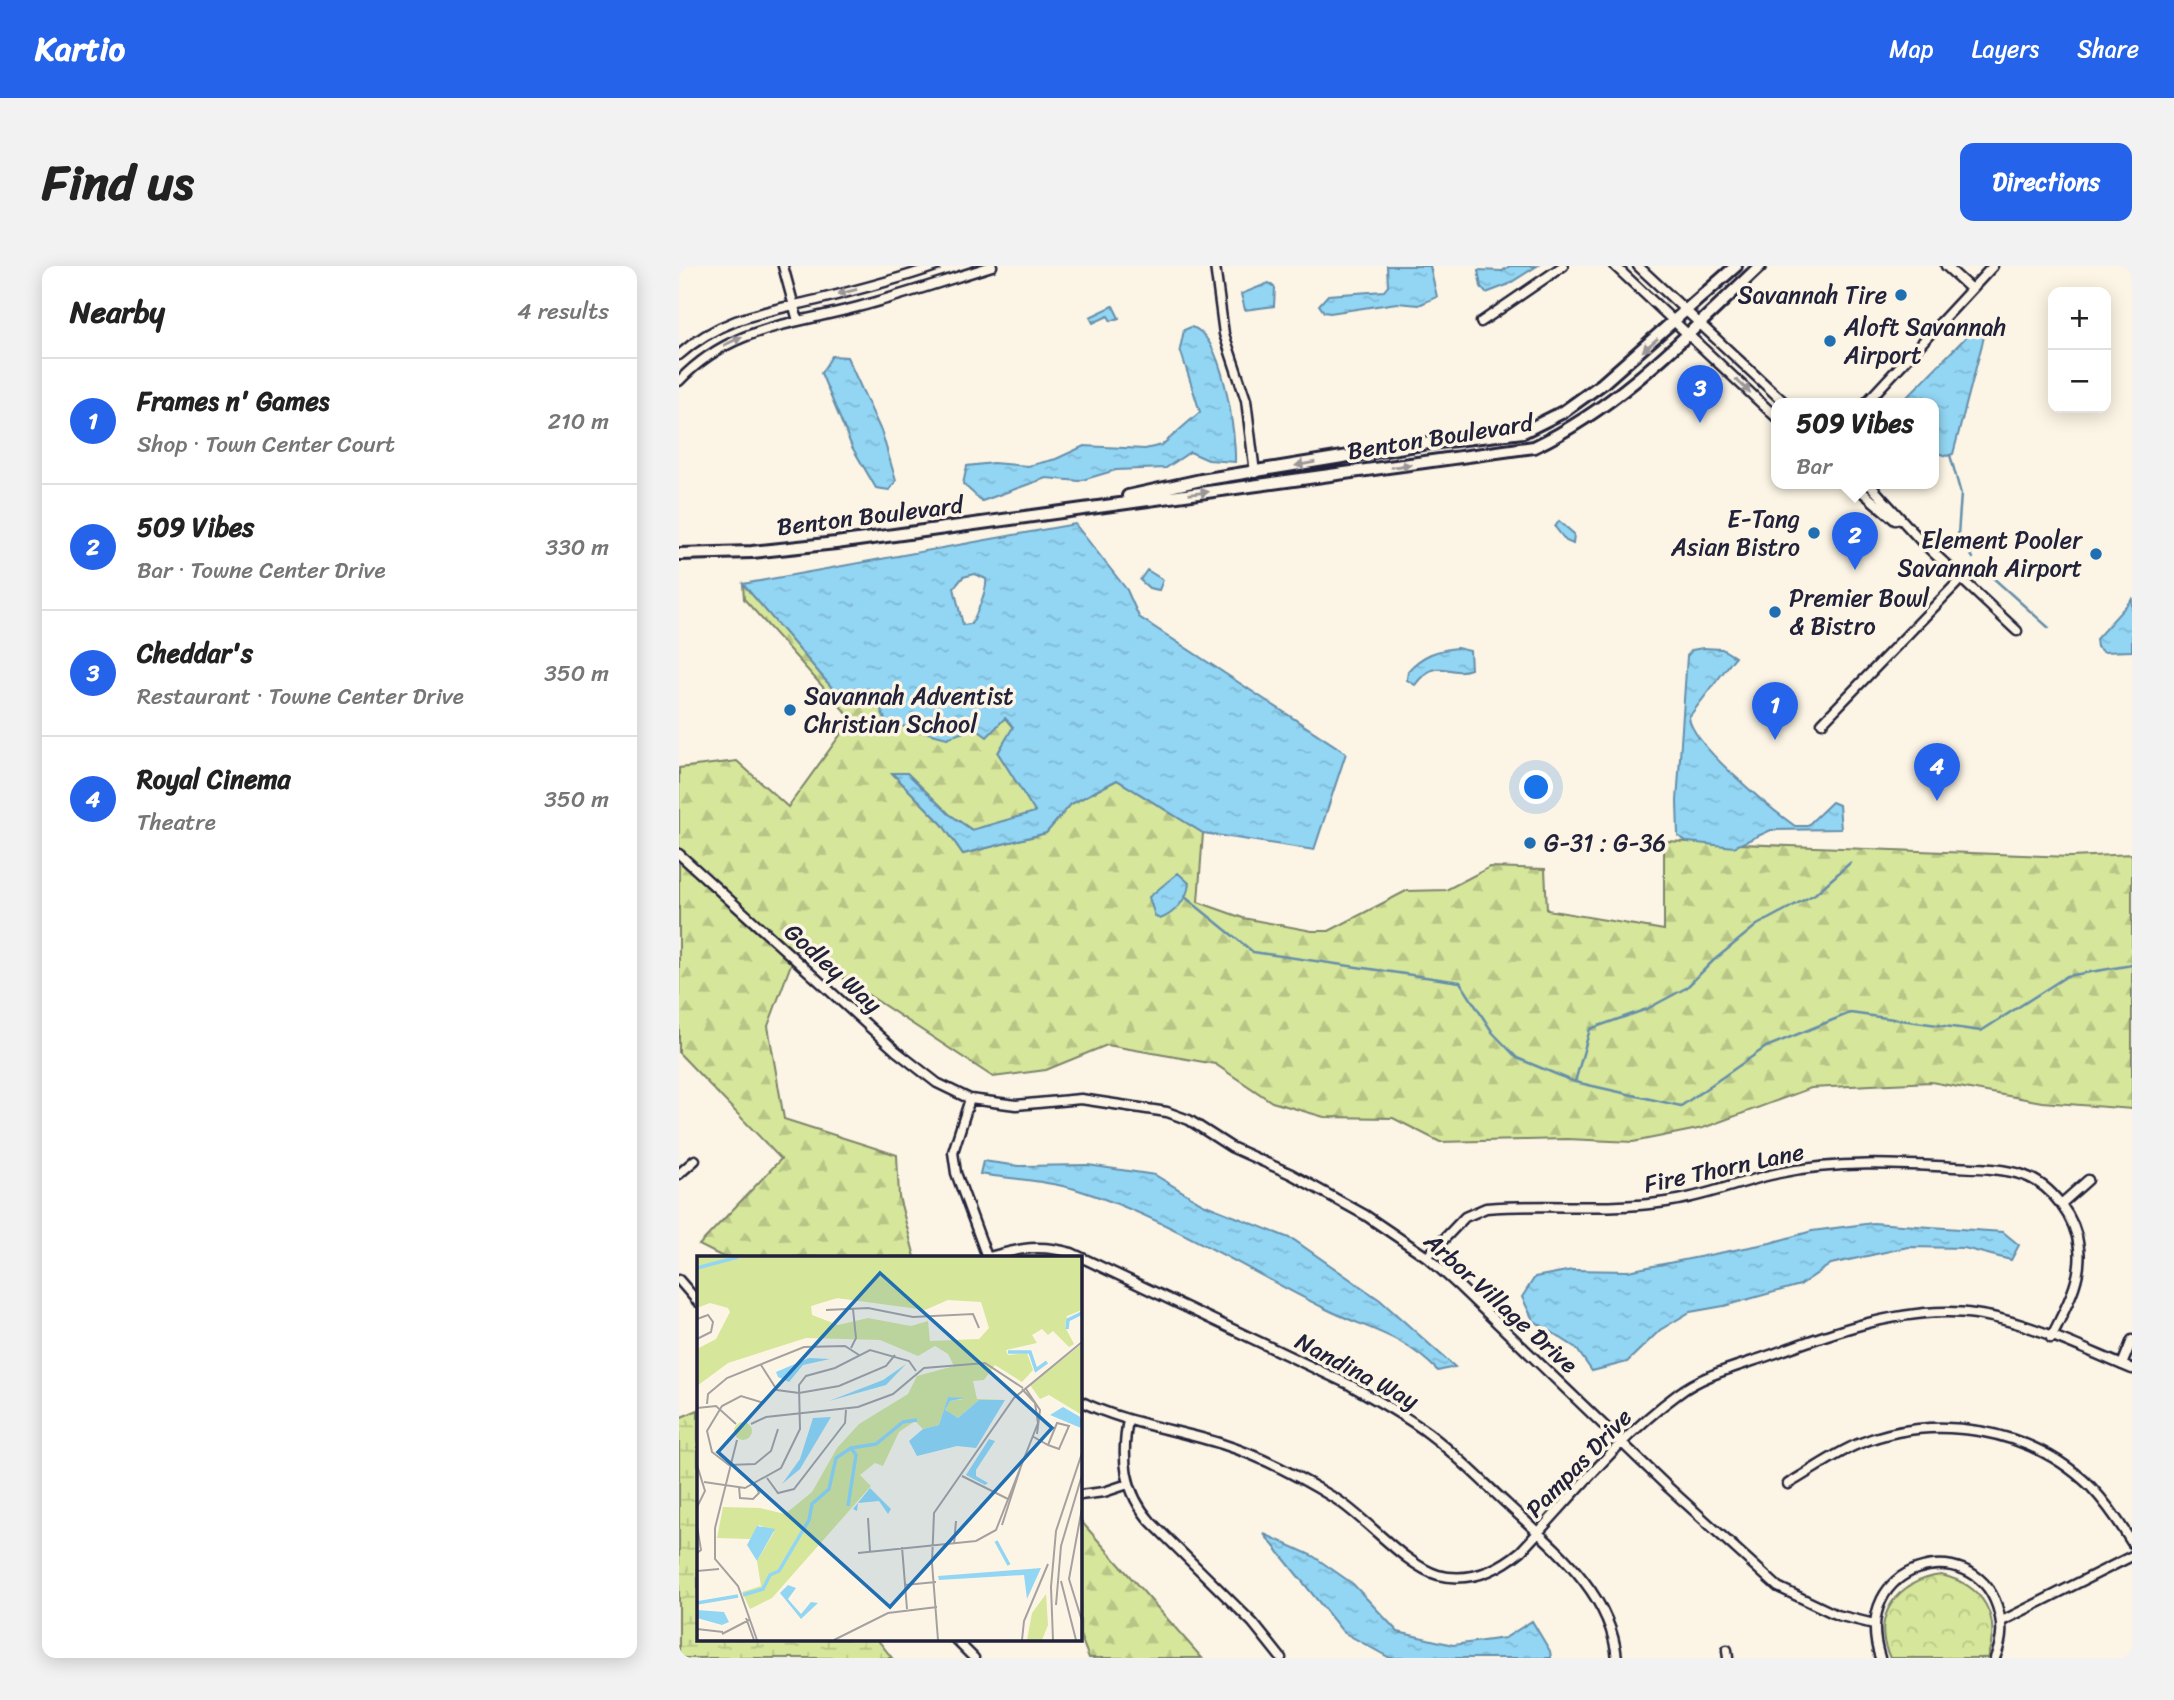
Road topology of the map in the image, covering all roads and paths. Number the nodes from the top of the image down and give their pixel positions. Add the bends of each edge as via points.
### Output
1 (783, 266) edge
2 (936, 266) edge
3 (992, 266) edge
4 (1215, 266) edge
5 (1563, 266) edge
6 (1615, 266) edge
7 (1638, 266) edge
8 (1737, 266) edge
9 (1760, 266) edge
10 (1946, 266) edge
11 (1993, 266) edge
12 (1971, 289) junction
13 (794, 304) junction
14 (1688, 311) junction
15 (798, 321) junction
16 (1481, 322) dead end
17 (1676, 322) junction
18 (1700, 322) junction
19 (1688, 334) junction
20 (679, 355) edge
21 (679, 381) edge
22 (1780, 398) edge
23 (1871, 398) edge
24 (1771, 412) edge
25 (1255, 473) junction
26 (1859, 489) edge
27 (1874, 489) edge
28 (1107, 503) junction
29 (1922, 542) junction
30 (679, 554) edge
31 (1961, 579) junction
32 (2017, 631) dead end
33 (1822, 723) dead end
34 (679, 854) edge
35 (970, 1099) junction
36 (695, 1160) dead end
37 (679, 1174) edge
38 (2088, 1180) dead end
39 (2060, 1204) junction
40 (988, 1256) edge
41 (991, 1256) edge
42 (1078, 1256) edge
43 (1081, 1257) edge
44 (1427, 1257) junction
45 (679, 1280) edge
46 (697, 1301) edge
47 (2051, 1338) junction
48 (2132, 1340) edge
49 (2122, 1365) junction
50 (2132, 1369) edge
51 (1081, 1401) edge
52 (1128, 1420) junction
53 (1623, 1443) junction
54 (1788, 1484) dead end
55 (1128, 1485) junction
56 (1081, 1494) edge
57 (1538, 1533) junction
58 (2132, 1543) edge
59 (2132, 1556) edge
60 (2002, 1621) junction
61 (1874, 1624) junction
62 (956, 1640) edge
63 (974, 1658) edge
64 (1280, 1658) edge
65 (1616, 1658) edge
66 (1880, 1658) edge
67 (1995, 1658) edge

1 - 13 street
2 -> 13 street
3 - 15 street
4 - 25 street via 1224,334 1246,400
5 - 16 street
6 - 17 street
7 - 14 street
8 - 14 street, Benton Boulevard
9 - 18 street, Benton Boulevard
10 - 12 street
11 - 12 street
12 - 23 street
13 - 15 street
13 - 20 street via 728,322
14 - 17 street, Benton Boulevard
14 - 18 street
21 -> 15 street via 702,359 729,343 758,330
17 - 19 street
17 -> 25 street, Benton Boulevard via 1563,412 1523,432
18 - 19 street, Benton Boulevard
18 - 22 street
19 -> 24 street
28 -> 19 street, Benton Boulevard via 1534,447 1572,429
25 - 28 street, Benton Boulevard via 1140,492
26 - 29 street
27 - 29 street
28 - 30 street, Benton Boulevard via 836,543
29 - 31 street
31 - 32 street
31 - 33 street
34 - 35 street, Godley Way via 924,1076
35 - 40 street via 953,1152 956,1173
35 - 44 street, Arbor Village Drive via 1016,1105 1081,1099 1174,1114 1359,1211
36 - 37 street
38 - 39 street
39 - 44 street, Fire Thorn Lane via 2024,1175 1912,1165 1828,1166 1781,1172 1653,1204 1486,1208 1465,1217
39 - 47 street, Fire Thorn Lane via 2073,1224 2079,1248 2078,1276
41 - 42 street, Nandina Way via 1045,1246
43 - 57 street, Nandina Way via 1350,1385 1426,1432
44 - 53 street, Arbor Village Drive
45 - 46 street
47 - 49 street, Pampas Drive
47 - 53 street, Pampas Drive via 1974,1315 1896,1316 1801,1343 1697,1382 1661,1407
48 - 49 street
49 - 50 street, Pampas Drive
51 - 52 street, Pampas Drive
52 - 55 street via 1123,1446
52 - 57 street, Pampas Drive via 1225,1445 1286,1472 1336,1499 1419,1568 1435,1574 1463,1577 1501,1567
53 - 57 street, Pampas Drive
53 - 61 street, Arbor Village Drive via 1778,1587 1837,1615
54 - 58 street via 1856,1445 1889,1434 1936,1427 1991,1433 2031,1446 2066,1467 2091,1487
55 - 56 street
55 - 64 street via 1151,1522 1254,1623
57 - 65 street, Nandina Way via 1574,1568 1600,1604 1615,1642
59 - 60 street
60 - 61 street via 1995,1599 1974,1576 1953,1567 1930,1565 1899,1577 1887,1589
60 - 67 street
61 - 66 street
62 - 63 street

